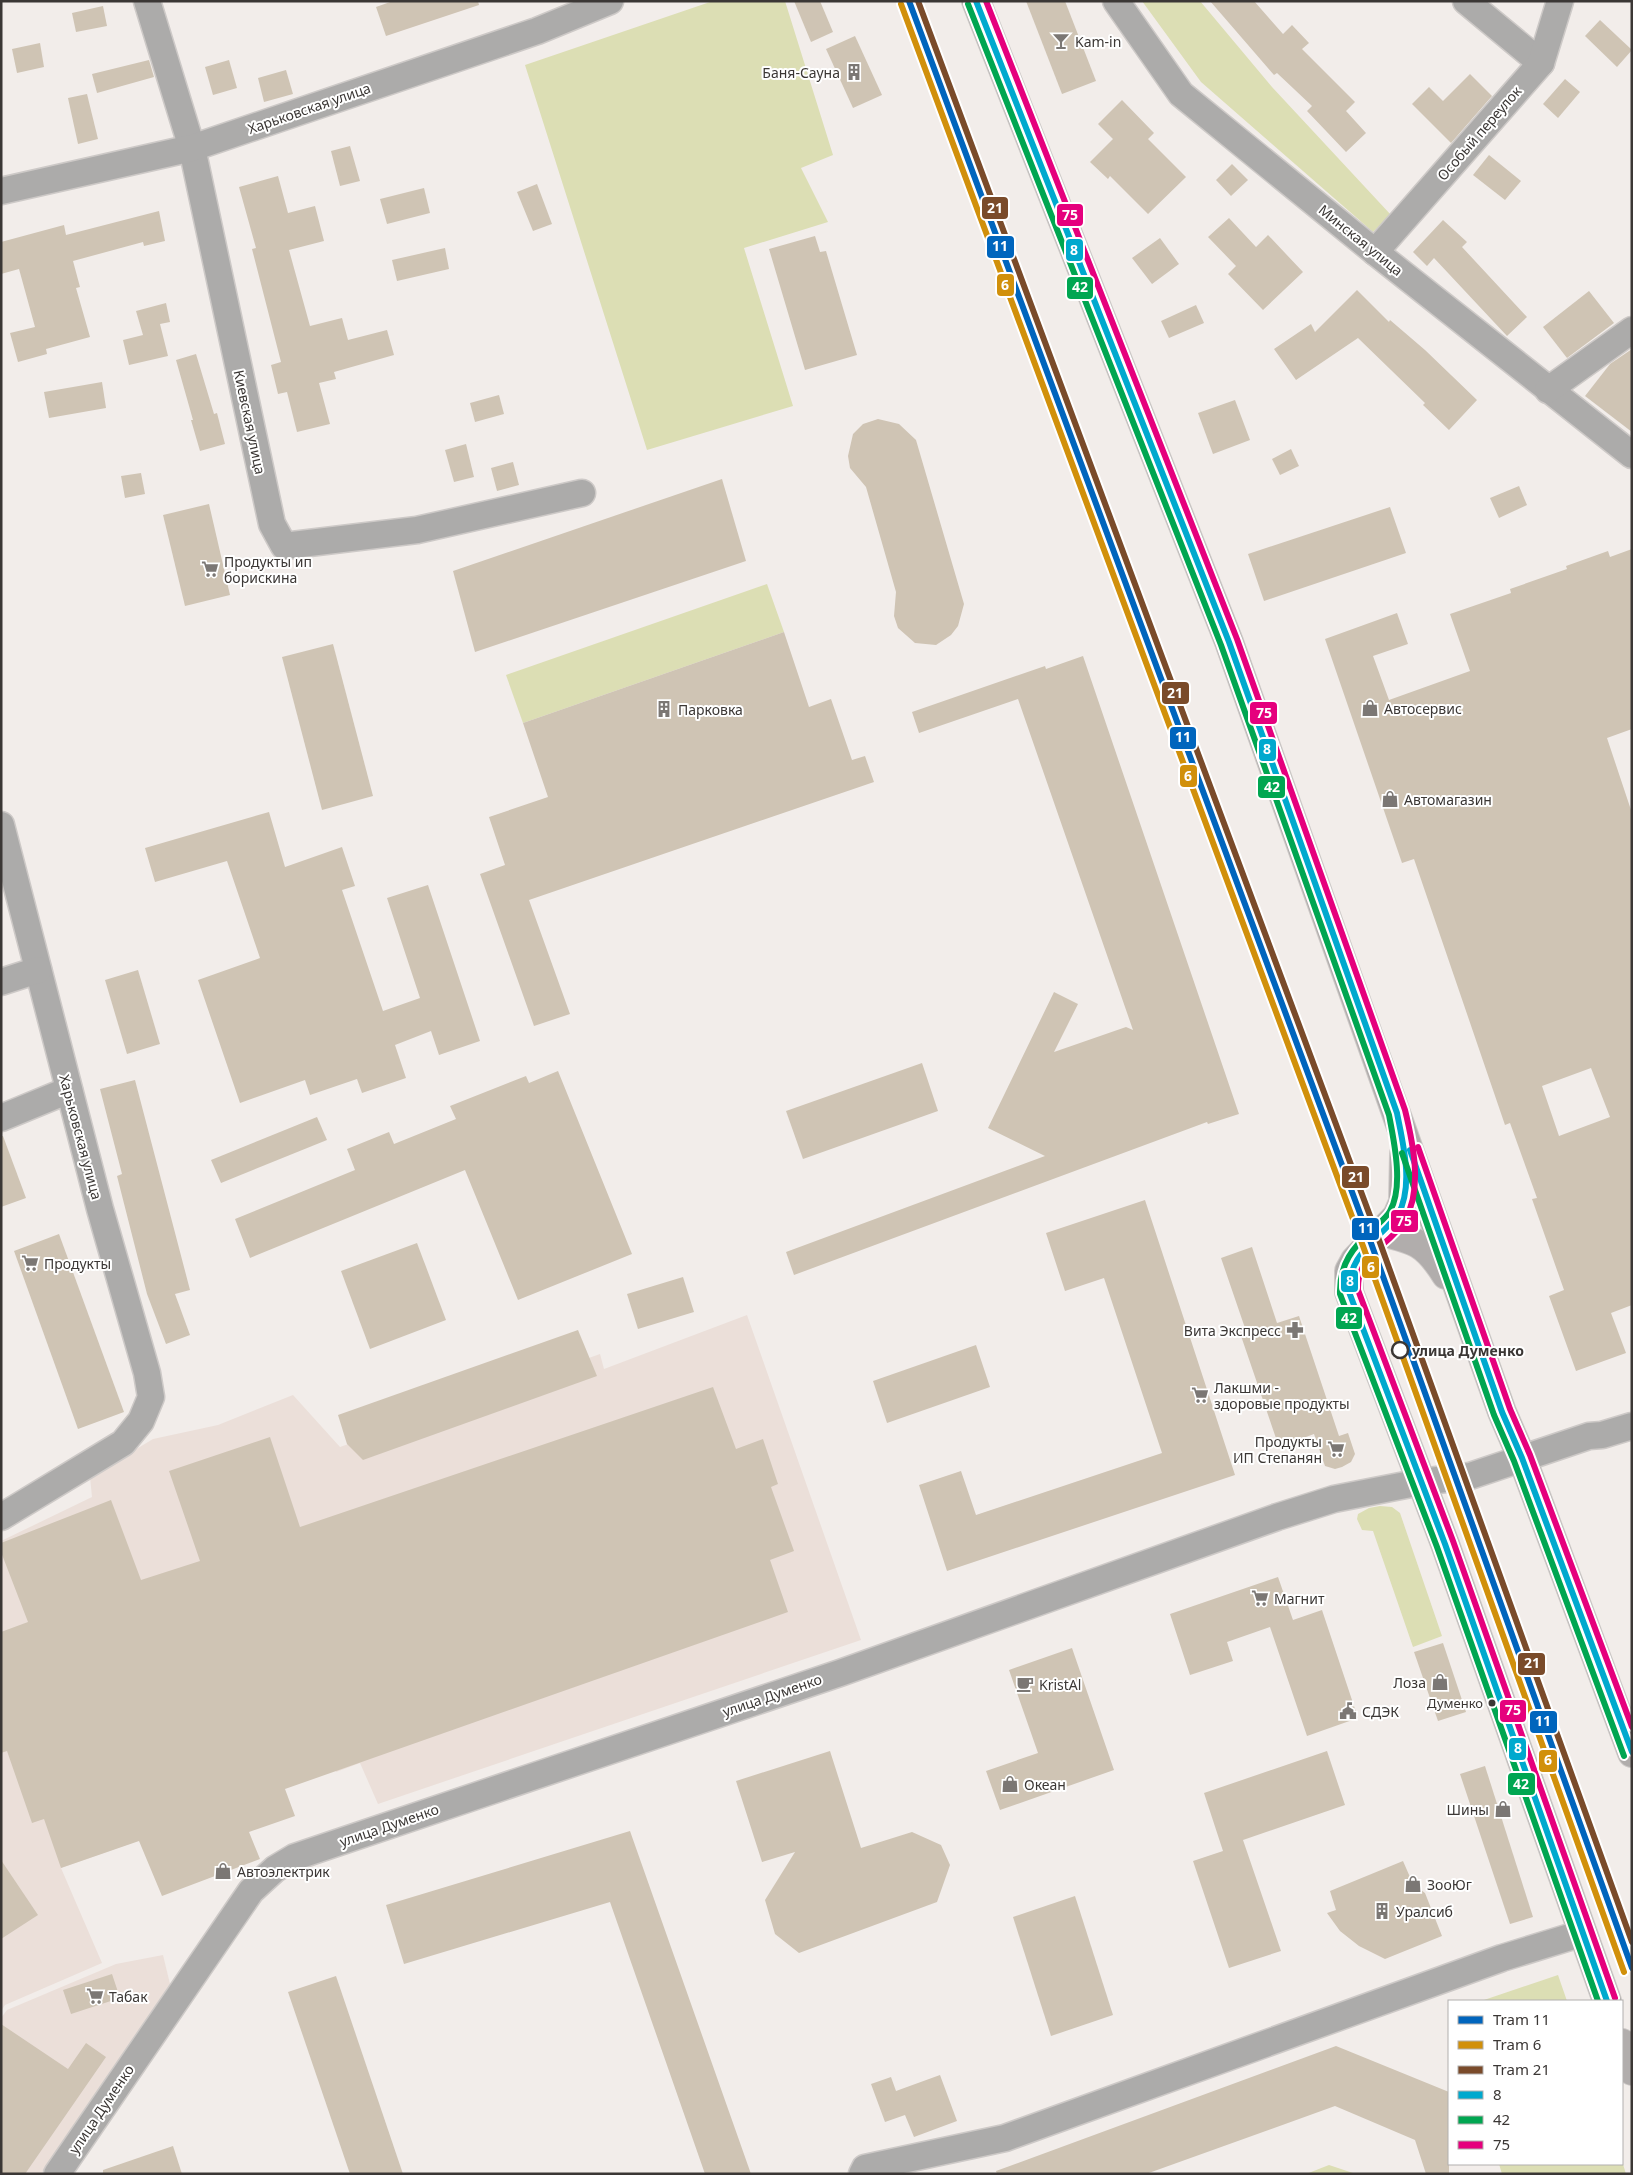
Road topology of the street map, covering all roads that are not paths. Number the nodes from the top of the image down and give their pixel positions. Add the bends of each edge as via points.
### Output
1 (147, 1) edge
2 (610, 1) edge
3 (976, 1) edge
4 (1116, 1) edge
5 (1466, 1) edge
6 (1560, 1) edge
7 (1541, 63) junction
8 (192, 148) junction
9 (1, 191) edge
10 (1375, 252) junction
11 (1632, 330) edge
12 (1548, 390) junction
13 (1632, 455) edge
14 (582, 493) dead end
15 (1, 825) edge
16 (38, 970) junction
17 (1, 982) edge
18 (69, 1090) junction
19 (1397, 1113) junction
20 (1, 1118) edge
21 (1382, 1232) junction
22 (1466, 1309) junction
23 (1632, 1426) edge
24 (1522, 1458) junction
25 (1421, 1482) junction
26 (1, 1517) edge
27 (1632, 1753) edge
28 (1583, 1933) junction
29 (1607, 2000) edge
30 (1623, 2046) edge
31 (1632, 2071) edge
32 (57, 2174) edge
33 (862, 2174) edge

1 - 8 street, Киевская улица
2 - 8 street, Харьковская улица via 537,31
3 - 19 main road via 1229,642
4 - 10 street, Минская улица via 1181,94
5 - 7 street
6 - 7 street, Особый переулок
7 - 10 street, Особый переулок
8 - 9 street, Харьковская улица
8 - 14 street, Киевская улица via 272,524 284,546 417,530
10 - 12 street, Минская улица
11 - 12 street
12 - 13 street, Минская улица
15 - 16 street, Харьковская улица
16 - 17 street
16 - 18 street, Харьковская улица
18 - 20 street
18 - 26 street, Харьковская улица via 151,1397 141,1421 123,1443
19 - 21 main road via 1404,1156 1403,1202 1398,1216
19 - 22 main road
21 - 22 main road via 1421,1244 1434,1256
21 - 25 main road via 1355,1260 1349,1272 1349,1292
22 - 24 main road via 1502,1412
23 - 24 street, улица Думенко via 1588,1436
24 - 25 street, улица Думенко via 1470,1476
24 - 27 main road
25 - 28 main road via 1502,1699
25 - 32 street, улица Думенко via 1334,1499 1277,1517 840,1673 295,1857 275,1869 251,1891
28 - 29 main road
28 - 33 street via 1502,1958 1005,2138 865,2168
30 - 31 main road

